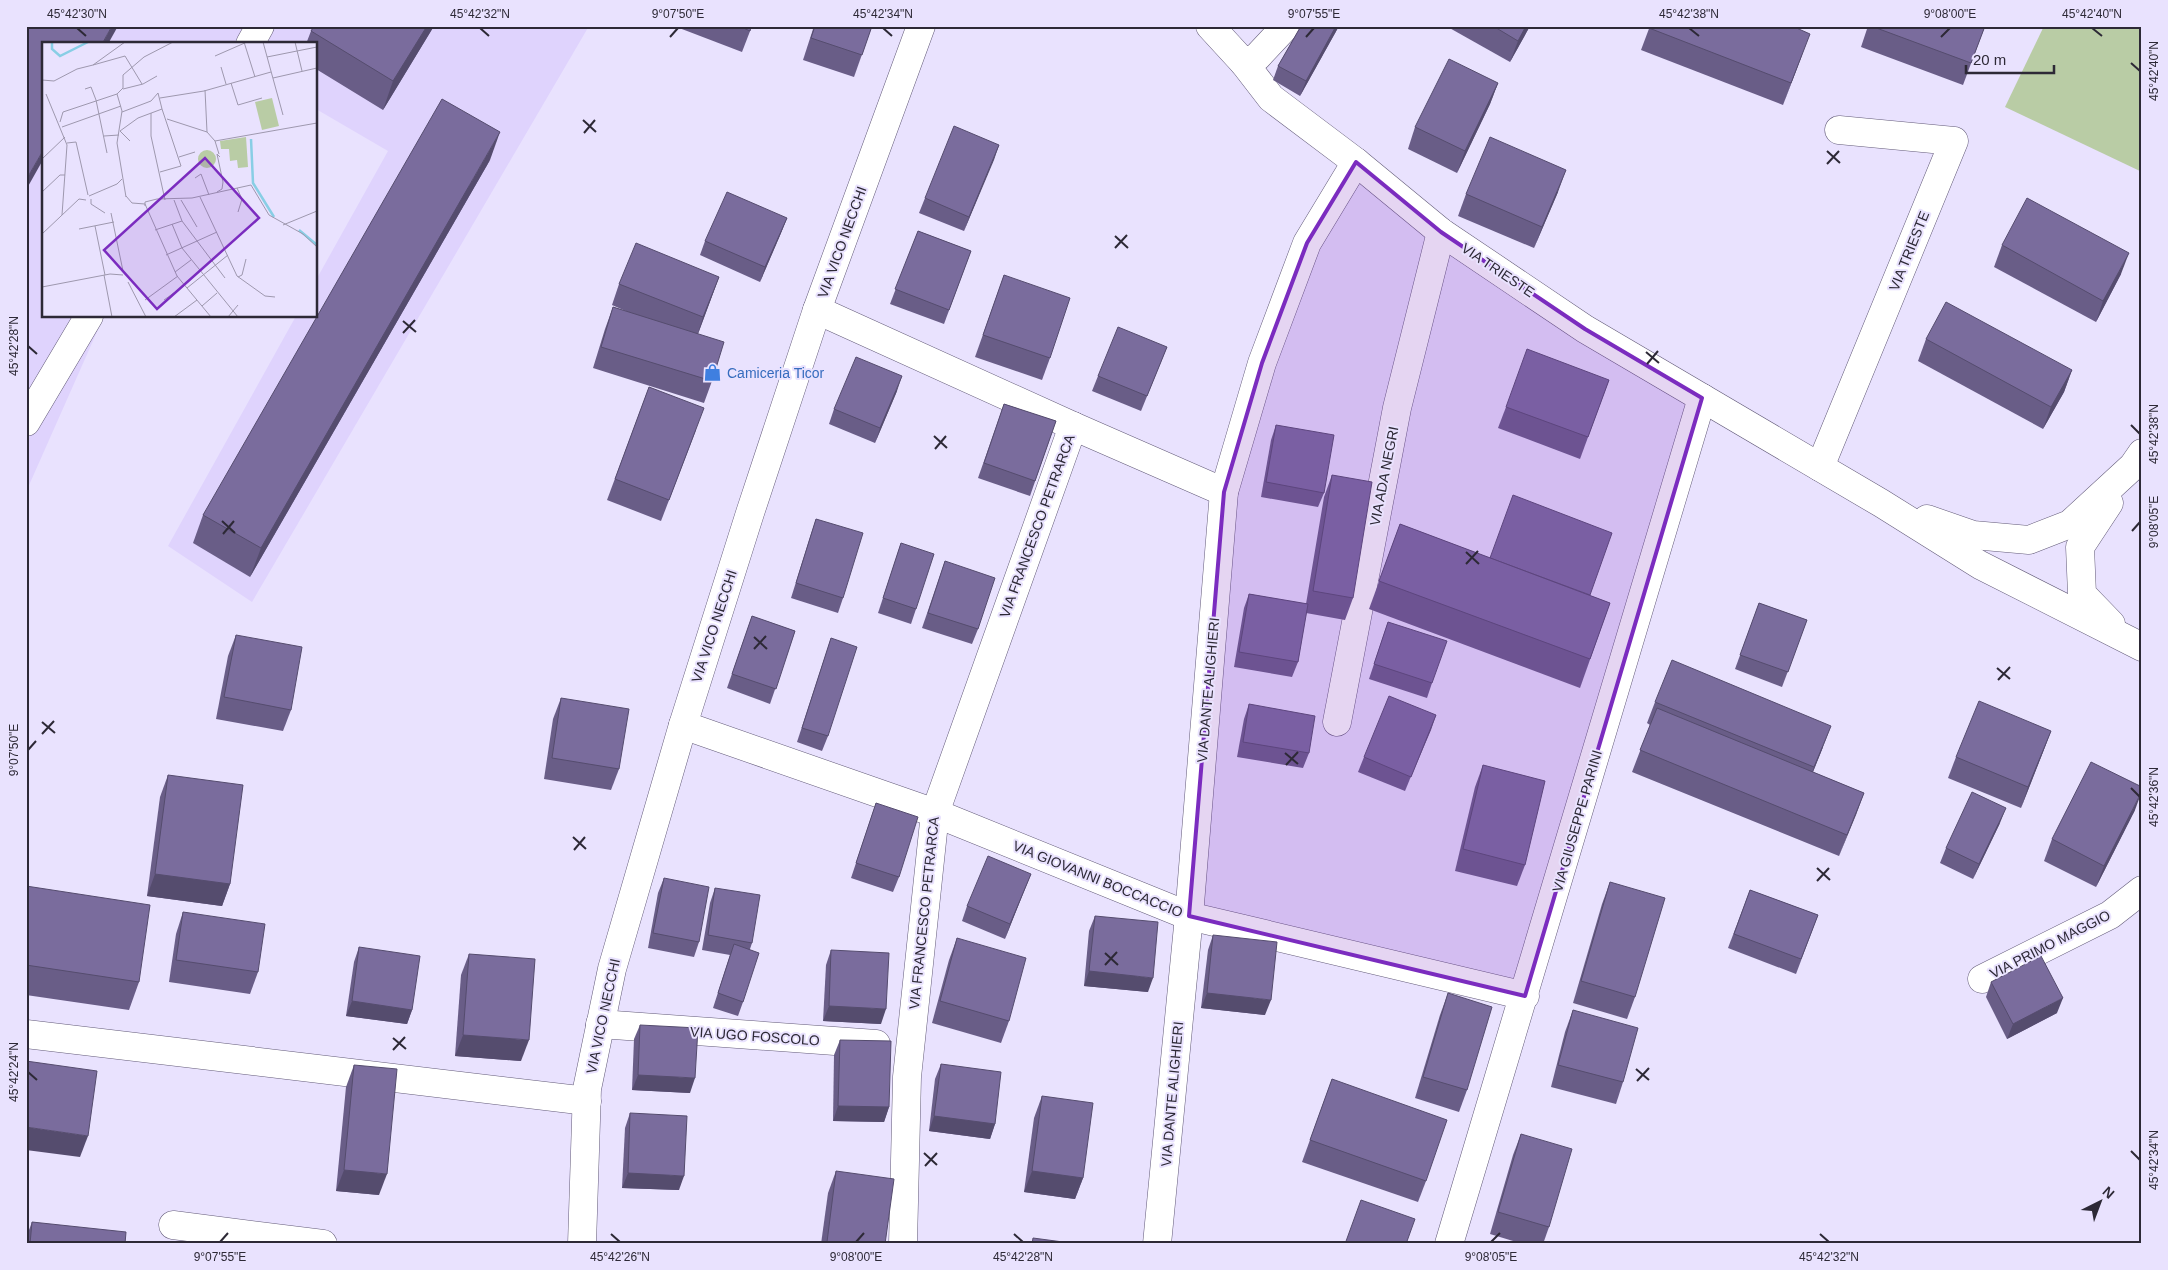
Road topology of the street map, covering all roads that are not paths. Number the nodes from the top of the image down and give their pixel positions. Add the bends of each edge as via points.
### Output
1 (260, 26) edge
2 (921, 26) edge
3 (1272, 26) edge
4 (1286, 26) edge
5 (1220, 37) edge
6 (251, 42) edge
7 (1839, 130) dead end
8 (1356, 162) junction
9 (1441, 232) junction
10 (817, 310) junction
11 (88, 318) edge
12 (1702, 398) junction
13 (26, 422) edge
14 (1073, 426) junction
15 (2137, 460) edge
16 (1820, 467) junction
17 (1224, 492) junction
18 (1881, 503) junction
19 (2135, 644) edge
20 (1336, 722) dead end
21 (683, 725) junction
22 (935, 812) junction
23 (2142, 890) edge
24 (1189, 916) junction
25 (1982, 979) dead end
26 (1525, 996) junction
27 (600, 1024) junction
28 (26, 1034) edge
29 (910, 1047) junction
30 (587, 1102) junction
31 (173, 1225) dead end
32 (323, 1244) edge
33 (582, 1244) edge
34 (903, 1244) edge
35 (1157, 1244) edge
36 (1449, 1244) edge

1 - 6 street
2 - 10 street, VIA VICO NECCHI
3 - 5 street via 1247,39
4 - 5 street via 1257,57
5 - 8 street, VIA TRIESTE via 1271,98
7 - 16 street, VIA TRIESTE via 1954,141
8 - 9 street, VIA TRIESTE
8 - 17 street, VIA DANTE ALIGHIERI via 1307,243 1262,363
9 - 12 street, VIA TRIESTE via 1585,330
9 - 20 street, VIA ADA NEGRI via 1397,408
10 - 14 street
10 - 21 street, VIA VICO NECCHI
11 - 13 street
12 - 16 street, VIA TRIESTE
12 - 26 street, VIA GIUSEPPE PARINI
14 - 17 street
14 - 22 street, VIA FRANCESCO PETRARCA
15 - 18 street via 2070,524 2029,540 1973,535
15 - 19 street via 2080,547 2082,594
16 - 18 street, VIA TRIESTE
17 - 24 street, VIA DANTE ALIGHIERI
18 - 19 street via 1980,565
21 - 22 street, VIA GIOVANNI BOCCACCIO
21 - 27 street, VIA VICO NECCHI via 612,969
22 - 24 street, VIA GIOVANNI BOCCACCIO
22 - 29 street, VIA FRANCESCO PETRARCA
23 - 25 street, VIA PRIMO MAGGIO via 2110,915
24 - 26 street, VIA GIOVANNI BOCCACCIO
24 - 35 street, VIA DANTE ALIGHIERI
26 - 36 street, VIA GIUSEPPE PARINI
27 - 29 street, VIA UGO FOSCOLO
27 - 30 street, VIA VICO NECCHI
28 - 30 street
29 - 34 street, VIA FRANCESCO PETRARCA
30 - 33 street, VIA VICO NECCHI
31 - 32 street

